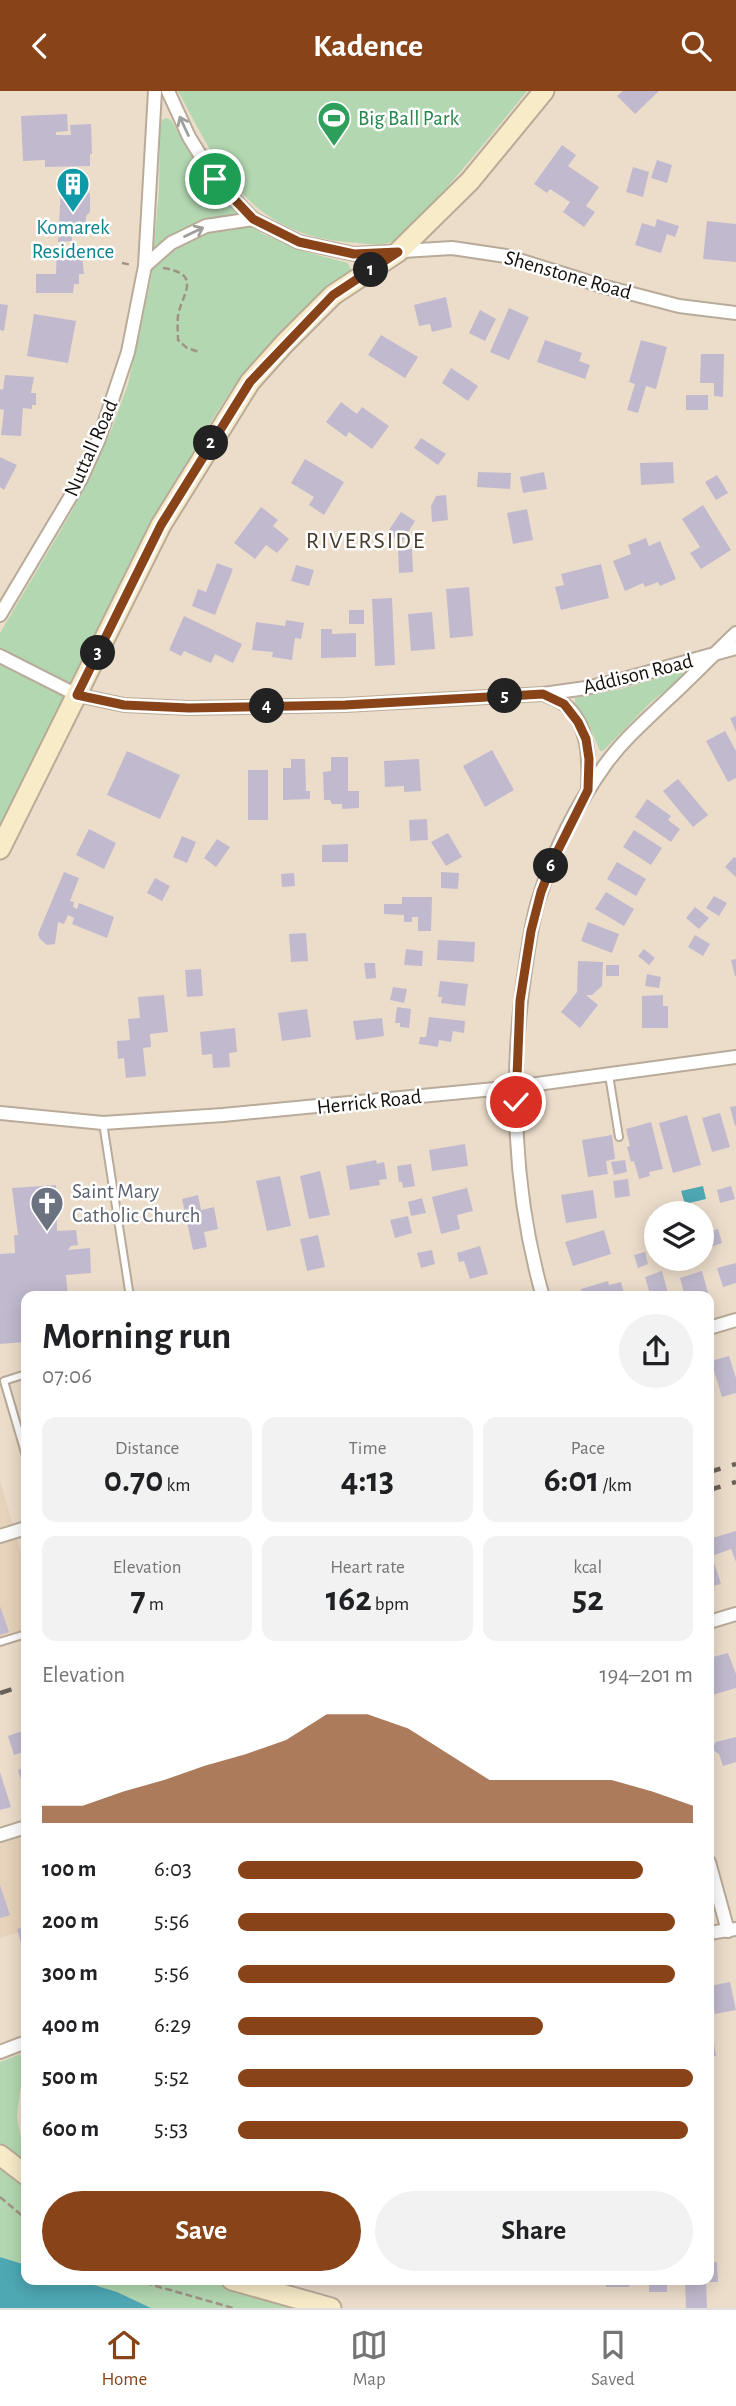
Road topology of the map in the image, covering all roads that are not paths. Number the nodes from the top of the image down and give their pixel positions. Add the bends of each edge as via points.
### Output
1 (155, 91) edge
2 (168, 91) edge
3 (544, 91) edge
4 (253, 219) junction
5 (398, 252) junction
6 (145, 266) junction
7 (736, 313) edge
8 (0, 615) edge
9 (736, 633) edge
10 (736, 648) edge
11 (0, 656) edge
12 (713, 656) junction
13 (543, 694) junction
14 (77, 695) junction
15 (588, 790) junction
16 (0, 849) edge
17 (736, 1057) edge
18 (609, 1075) junction
19 (515, 1087) junction
20 (0, 1113) edge
21 (103, 1123) junction
22 (619, 1137) dead end
23 (129, 1291) edge
24 (541, 1291) edge
25 (736, 1320) edge
26 (714, 1327) edge
27 (21, 1376) edge
28 (21, 1439) edge
29 (21, 1530) edge
30 (0, 1536) edge
31 (736, 1614) edge
32 (714, 1621) edge
33 (21, 1636) edge
34 (0, 1642) edge
35 (21, 1829) edge
36 (0, 1835) edge
37 (714, 1877) edge
38 (732, 1930) edge
39 (714, 1932) edge
40 (21, 2044) edge
41 (0, 2052) edge
42 (0, 2155) edge
43 (21, 2171) edge
44 (250, 2285) edge
45 (331, 2308) edge

1 - 6 street, Nuttall Road
4 -> 2 street via 215,179
3 - 5 street via 470,181
4 - 5 street via 299,242 354,254
6 -> 4 street via 171,243 206,226
5 - 7 street, Shenstone Road via 452,248 506,256 679,306
5 - 14 street via 333,295 250,382 161,525
6 - 8 street, Nuttall Road via 128,352 99,439 81,479
9 - 12 street
10 - 12 street, Addison Road
11 - 14 street, Addison Road
12 - 13 street, Addison Road
12 - 15 street via 626,737
13 - 14 street, Addison Road via 189,708 124,705
13 - 15 street via 564,704 586,739
14 - 16 street
15 - 19 street via 550,868 531,931 520,1001
17 - 18 street, Herrick Road
18 - 19 street, Herrick Road
18 - 22 lane
19 - 21 street, Herrick Road
19 - 24 street via 521,1192
20 - 21 street, Herrick Road
21 - 23 lane
25 - 26 street
27 - 28 lane via 4,1381
29 - 30 street
31 - 32 street
33 - 34 lane
35 - 36 street
37 - 38 street
38 - 39 street
40 - 41 street
42 - 43 street
44 - 45 street

